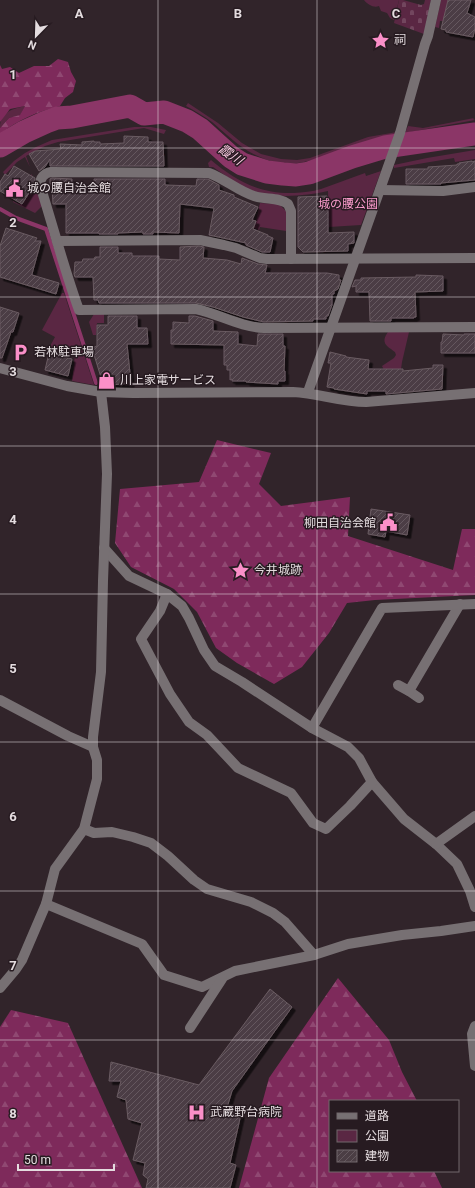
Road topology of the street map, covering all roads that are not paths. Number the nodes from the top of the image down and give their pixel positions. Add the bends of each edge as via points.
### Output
1 (436, 0) edge
2 (475, 187) edge
3 (380, 190) junction
4 (57, 240) junction
5 (475, 258) edge
6 (291, 259) junction
7 (355, 259) junction
8 (475, 327) edge
9 (331, 328) junction
10 (0, 368) edge
11 (101, 392) junction
12 (308, 392) junction
13 (475, 393) edge
14 (104, 548) junction
15 (167, 594) junction
16 (460, 604) junction
17 (475, 604) edge
18 (398, 686) dead end
19 (409, 691) junction
20 (419, 698) dead end
21 (0, 700) edge
22 (312, 728) junction
23 (92, 747) junction
24 (372, 782) junction
25 (475, 816) edge
26 (84, 829) junction
27 (436, 844) junction
28 (46, 904) junction
29 (475, 907) edge
30 (475, 926) edge
31 (314, 955) junction
32 (222, 979) junction
33 (0, 988) edge
34 (475, 1026) edge
35 (190, 1028) dead end
36 (475, 1066) edge

1 - 3 street via 400,133
2 - 3 street via 443,191
3 - 7 street
4 - 6 street via 200,240 224,245 260,258
4 - 6 street via 40,185 42,176 48,172 205,172 214,174 241,191 267,199 282,200 288,204 291,211
4 - 9 street via 79,310 196,309 256,328
5 - 7 street
6 - 7 street
7 - 9 street
8 - 9 street
9 - 12 street
10 - 11 street via 67,386
11 - 12 street
11 - 14 street via 107,474
12 - 13 street via 362,402
14 - 15 street via 129,576
14 - 23 street via 101,672
15 - 22 street via 182,606 215,666
15 - 24 street via 160,611 141,639 170,694 190,722 207,735 238,768 291,792 313,823 326,829
16 - 17 street
16 - 19 street
16 - 22 street via 382,608
18 - 19 street
19 - 20 street
21 - 23 street
22 - 24 street via 348,747 359,758
23 - 26 street via 97,760 97,779
24 - 27 street via 404,819
25 - 27 street
26 - 28 street via 55,869
26 - 31 street via 94,833 112,832 151,843 207,889 251,902 273,913 285,922
27 - 29 street via 457,864
28 - 32 street via 142,944 164,974 202,987
28 - 33 street via 22,960
30 - 31 street via 348,944
31 - 32 street via 235,971
32 - 35 street
34 - 36 street via 472,1034

